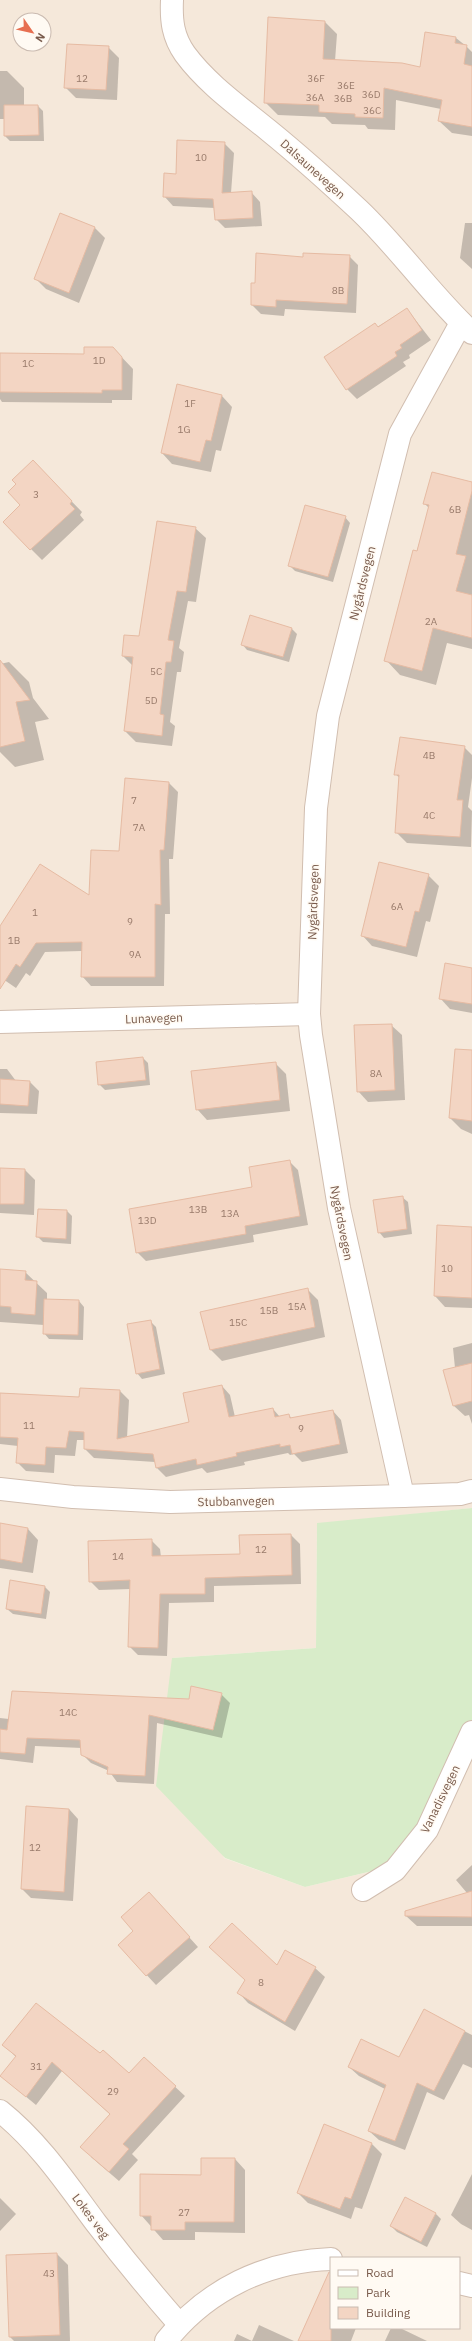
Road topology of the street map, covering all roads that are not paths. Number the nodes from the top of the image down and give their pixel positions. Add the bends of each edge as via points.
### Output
1 (172, 0) edge
2 (467, 328) edge
3 (309, 1014) junction
4 (0, 1022) edge
5 (0, 1489) edge
6 (472, 1491) edge
7 (403, 1496) junction
8 (472, 1732) edge
9 (363, 1890) dead end
10 (0, 2111) edge
11 (330, 2259) edge
12 (460, 2283) edge
13 (472, 2286) edge
14 (179, 2324) junction
15 (166, 2341) edge

1 - 2 street, Dalsaunevegen via 173,31 178,44 194,65 360,212 400,252
2 - 3 street, Nygårdsvegen via 400,434 328,716 316,808
3 - 4 street, Lunavegen
3 - 7 street, Nygårdsvegen via 339,1208
5 - 7 street, Stubbanvegen via 73,1497 170,1502
6 - 7 street, Stubbanvegen via 460,1494
8 - 9 street, Vanadisvegen via 427,1830 395,1870
10 - 14 street, Lokes veg via 21,2128 49,2160 116,2250
11 - 14 street via 310,2260 258,2273 218,2294
12 - 13 street
14 - 15 street

